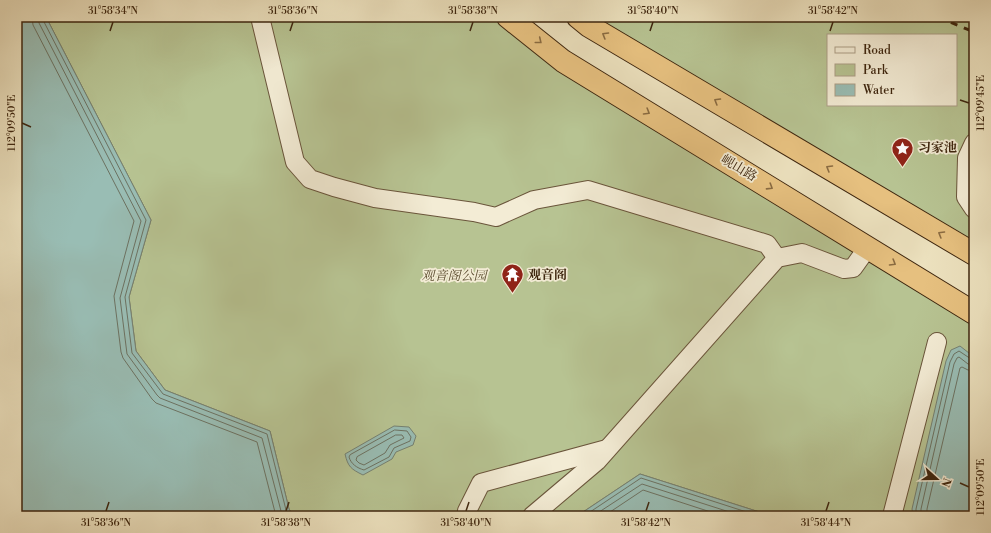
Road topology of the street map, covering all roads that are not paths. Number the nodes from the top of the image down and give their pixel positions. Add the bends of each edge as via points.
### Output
1 (260, 17) edge
2 (508, 17) edge
3 (578, 17) edge
4 (974, 143) edge
5 (974, 209) edge
6 (868, 247) junction
7 (974, 254) edge
8 (777, 258) junction
9 (974, 312) edge
10 (937, 342) dead end
11 (608, 449) junction
12 (466, 516) edge
13 (532, 516) edge
14 (892, 516) edge

1 - 8 street via 295,162 310,179 369,197 496,217 534,200 588,190 767,244
2 -> 6 highway, 岘山路 via 563,61
7 -> 3 highway via 589,26
4 - 5 street via 968,158 966,197
6 - 8 street via 853,268 844,269 802,253
6 -> 9 highway, 岘山路
8 - 11 street
10 - 14 street
11 - 12 street via 481,483
11 - 13 street

